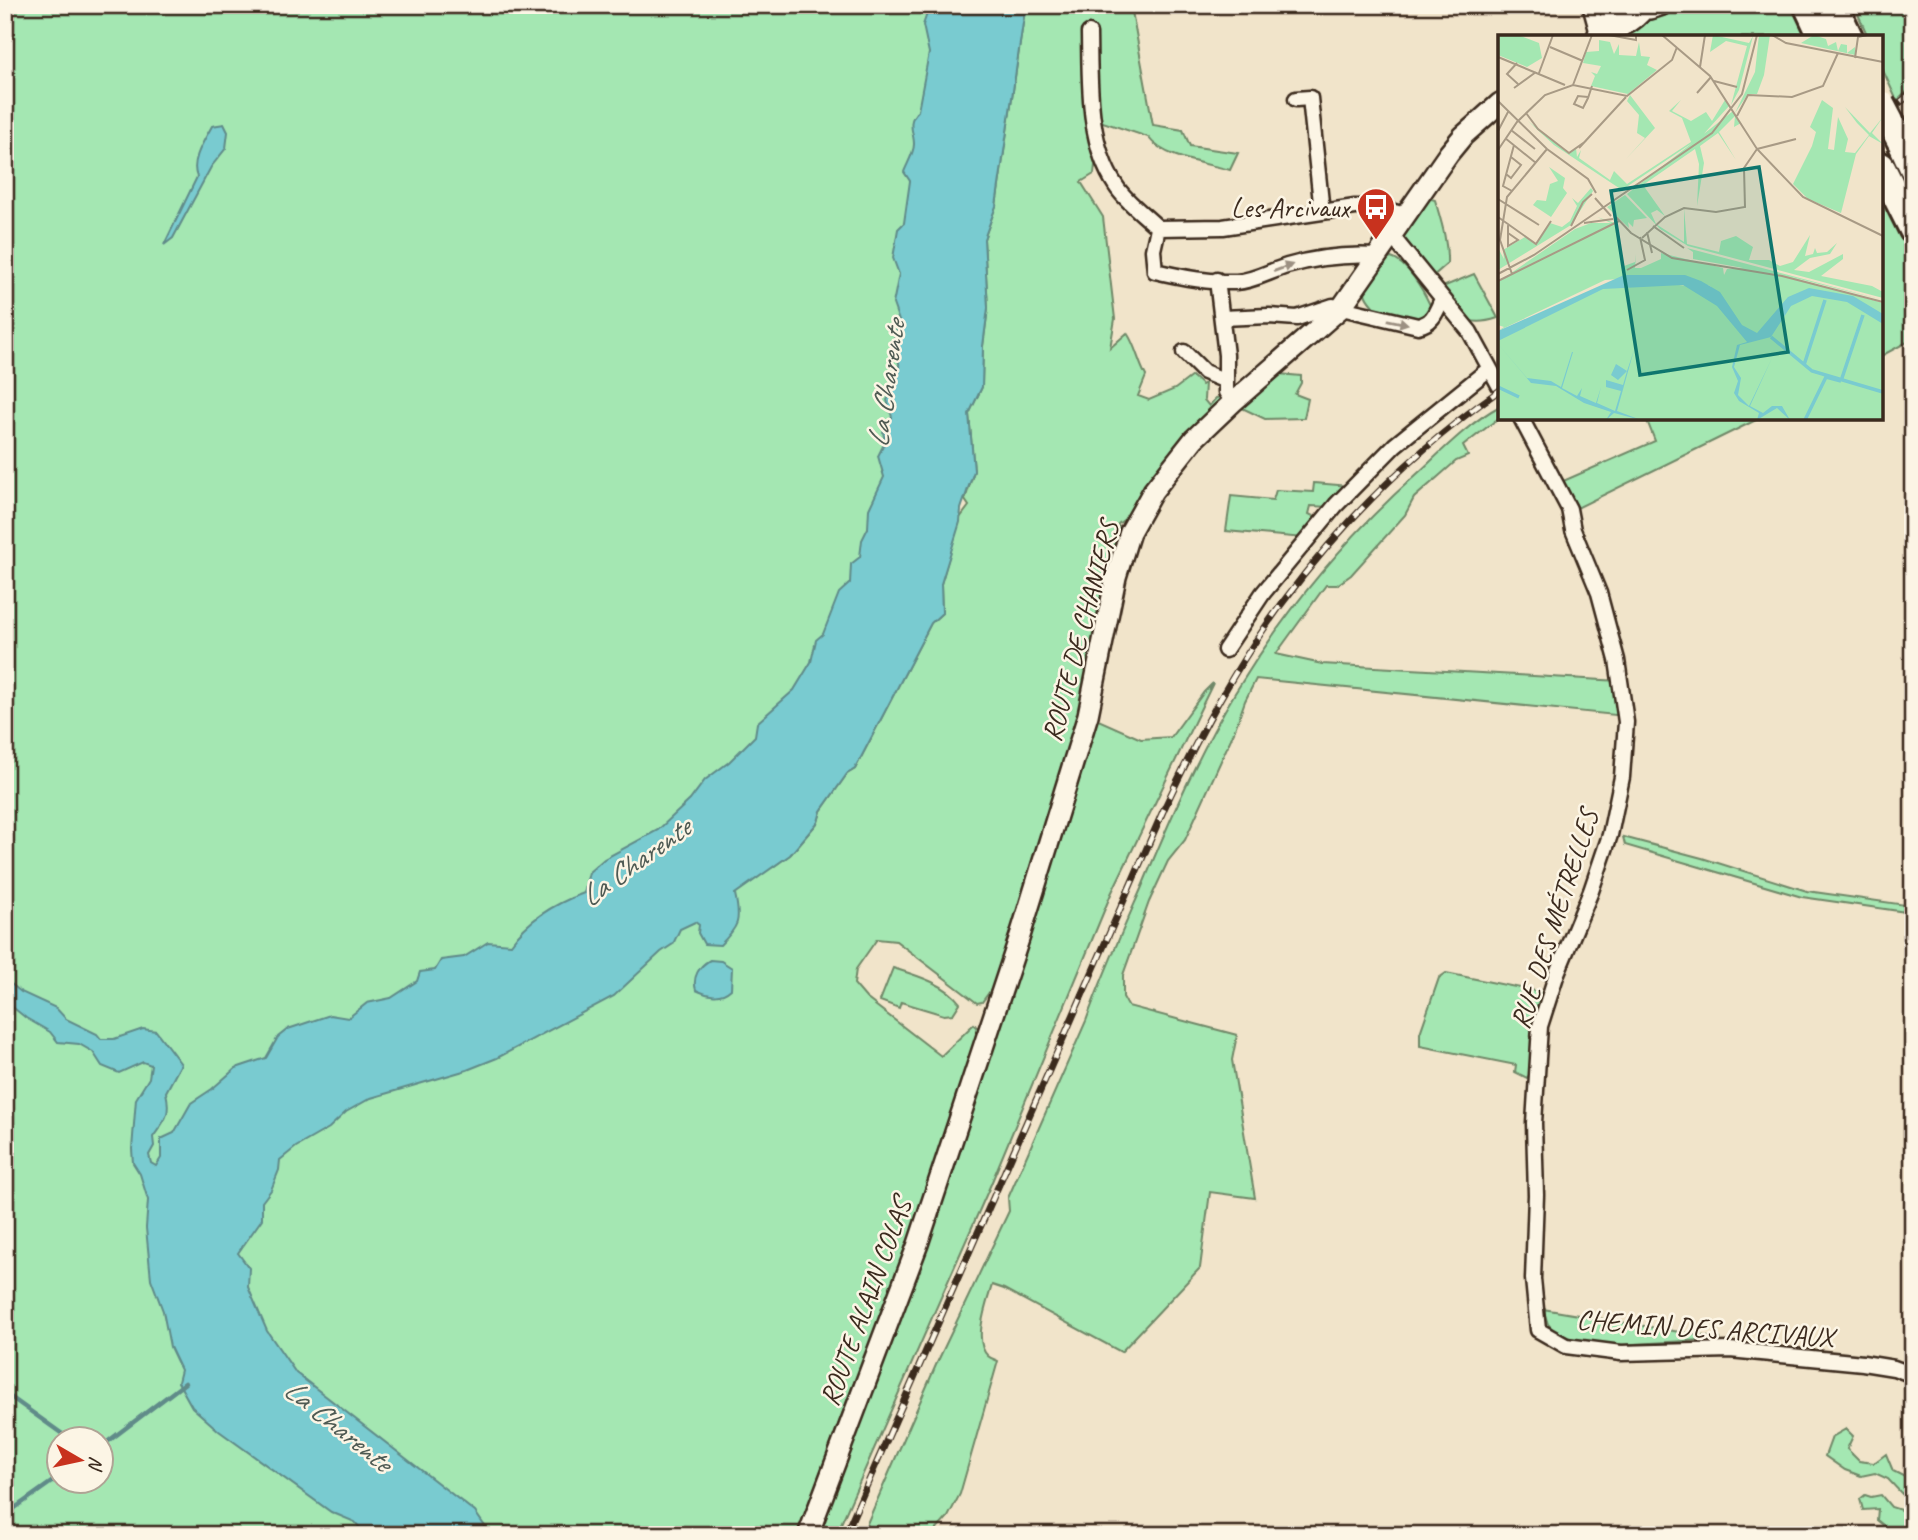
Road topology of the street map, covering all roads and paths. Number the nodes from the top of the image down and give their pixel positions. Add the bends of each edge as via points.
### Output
1 (1590, 5) edge
2 (1620, 5) edge
3 (1807, 5) edge
4 (1834, 5) edge
5 (1647, 6) edge
6 (1088, 33) dead end
7 (1596, 35) edge
8 (1597, 35) edge
9 (1600, 35) edge
10 (1821, 35) edge
11 (1848, 35) edge
12 (1296, 99) dead end
13 (1498, 105) edge
14 (1883, 108) edge
15 (1883, 168) edge
16 (1913, 168) edge
17 (1322, 212) junction
18 (1405, 215) junction
19 (1158, 228) junction
20 (1913, 230) edge
21 (1391, 235) junction
22 (1379, 256) junction
23 (1217, 281) junction
24 (1442, 299) junction
25 (1341, 308) junction
26 (1222, 318) junction
27 (1184, 352) dead end
28 (1494, 378) edge
29 (1226, 381) junction
30 (1233, 402) junction
31 (1522, 420) edge
32 (1225, 650) dead end
33 (972, 1087) joint
34 (1538, 1330) joint
35 (1913, 1375) edge
36 (808, 1535) edge

1 - 7 street
2 - 8 street
3 - 10 highway
4 - 11 highway
5 - 9 street via 1615,31
6 - 19 street via 1097,144 1116,187
12 - 17 street via 1310,98
13 - 18 street, ROUTE DE CHANIERS via 1456,144
14 - 16 highway, bridge
15 - 20 highway
17 - 18 street via 1376,207
17 - 19 street via 1223,227
18 - 21 street, ROUTE DE CHANIERS
19 - 23 street via 1155,271
21 - 22 street, ROUTE DE CHANIERS
21 - 24 street
23 -> 22 street via 1237,282 1312,260 1352,254
22 - 25 street, ROUTE DE CHANIERS
23 - 26 street
25 -> 24 street via 1418,326 1435,316
24 - 28 street via 1470,332
25 - 26 street via 1333,306 1297,318
25 - 30 street, ROUTE DE CHANIERS
26 - 29 street
27 - 29 street via 1204,372
28 - 32 street via 1395,445 1336,505 1263,593
29 - 30 street
30 - 33 street, ROUTE DE CHANIERS via 1170,469 1130,531 1088,715
31 - 34 street, RUE DES MÉTRELLES via 1569,509 1573,530 1600,593 1626,722 1622,777 1610,835 1540,1026 1534,1123 1533,1279
33 - 36 street, ROUTE ALAIN COLAS
34 - 35 street, CHEMIN DES ARCIVAUX via 1566,1346 1621,1353 1730,1350 1863,1363

